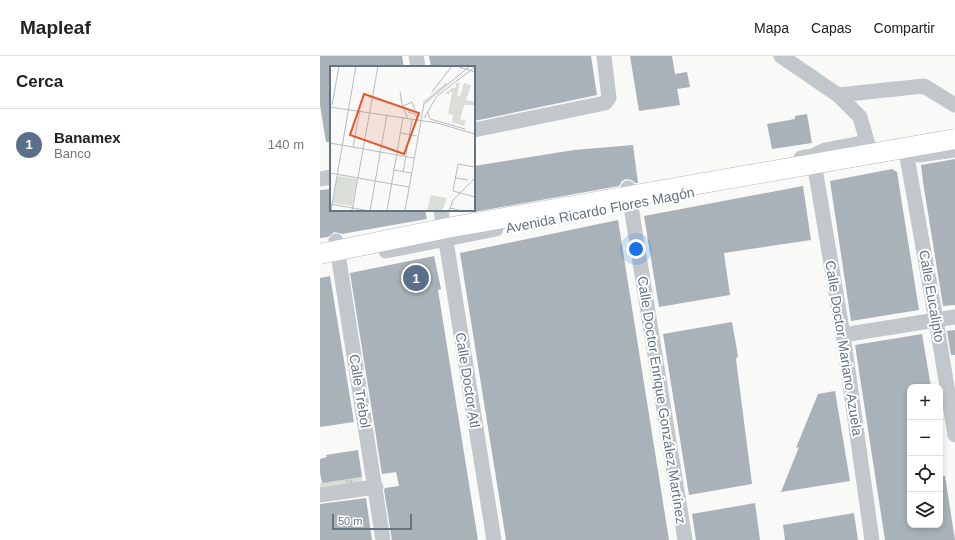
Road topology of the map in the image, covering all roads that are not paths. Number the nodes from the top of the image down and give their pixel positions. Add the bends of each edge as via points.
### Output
1 (416, 56) edge
2 (604, 56) edge
3 (781, 56) edge
4 (418, 66) edge
5 (838, 95) junction
6 (955, 105) edge
7 (475, 130) edge
8 (955, 139) edge
9 (955, 150) edge
10 (873, 155) junction
11 (908, 157) junction
12 (818, 159) junction
13 (330, 177) edge
14 (320, 178) edge
15 (628, 188) junction
16 (630, 203) junction
17 (475, 210) edge
18 (470, 211) edge
19 (442, 215) edge
20 (446, 239) junction
21 (336, 241) junction
22 (320, 244) edge
23 (320, 254) edge
24 (339, 260) junction
25 (320, 263) edge
26 (955, 317) edge
27 (936, 320) junction
28 (842, 335) junction
29 (955, 435) edge
30 (376, 487) junction
31 (320, 495) edge
32 (383, 540) edge
33 (494, 540) edge
34 (685, 540) edge
35 (872, 540) edge

1 - 4 street
2 - 7 street via 609,98 605,103
3 - 5 street
5 - 6 street via 924,86
5 - 10 street via 860,117
8 - 23 main road, Avenida Ricardo Flores Magón, bridge via 447,228
9 - 11 street, Avenida Ricardo Flores Magón
10 - 11 street, Avenida Ricardo Flores Magón
10 - 12 street, Avenida Ricardo Flores Magón
10 - 12 street, Avenida Ricardo Flores Magón
11 - 27 street, Calle Eucalipto
12 - 15 street, Avenida Ricardo Flores Magón
12 - 16 street, Avenida Ricardo Flores Magón
12 - 28 street, Calle Doctor Mariano Azuela
13 - 14 street
15 - 16 street, Calle Doctor Enrique González Martínez
15 - 17 street, Avenida Ricardo Flores Magón
16 - 20 street, Avenida Ricardo Flores Magón
16 - 34 street, Calle Doctor Enrique González Martínez
18 - 19 street, Avenida Ricardo Flores Magón
19 - 20 street, Calle Doctor Atl
19 - 21 street, Avenida Ricardo Flores Magón
20 - 24 street, Avenida Ricardo Flores Magón
20 - 33 street, Calle Doctor Atl
21 - 22 street, Avenida Ricardo Flores Magón
21 - 24 street, Calle Trébol
24 - 25 street, Avenida Ricardo Flores Magón
24 - 30 street, Calle Trébol
26 - 27 street
27 - 28 street
27 - 29 street, Calle Eucalipto
28 - 35 street, Calle Doctor Mariano Azuela
30 - 31 street
30 - 32 street, Calle Trébol

